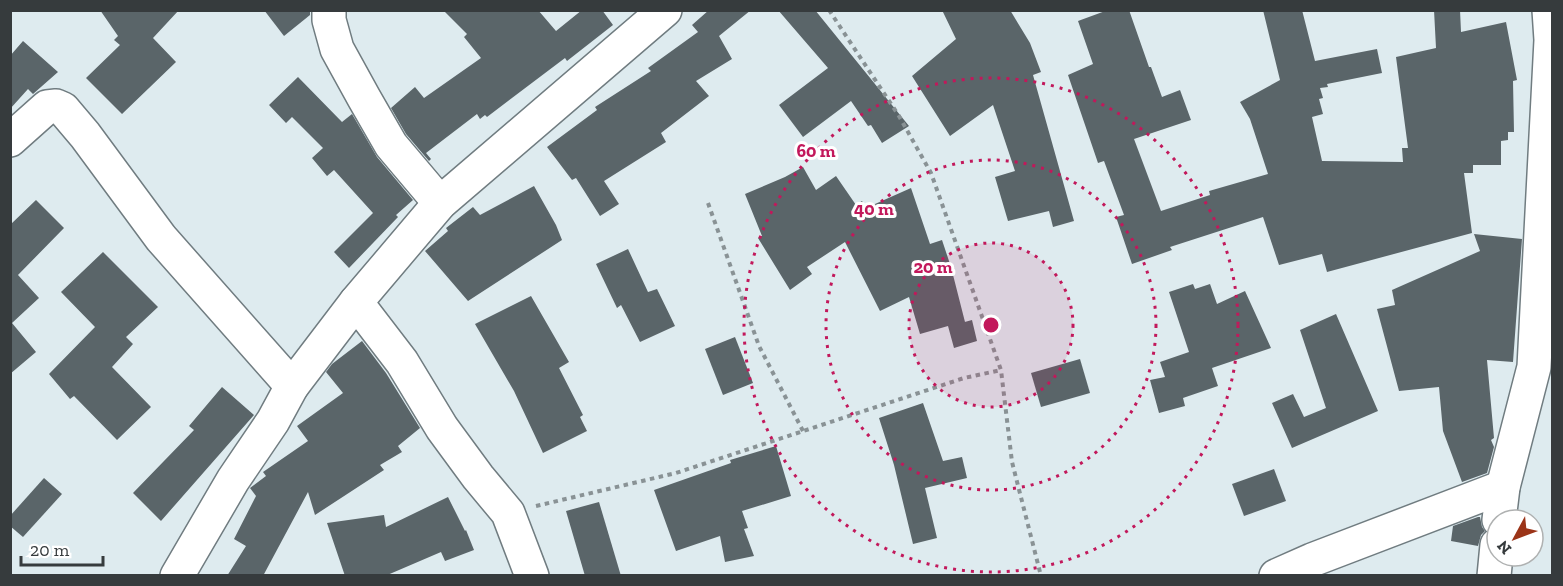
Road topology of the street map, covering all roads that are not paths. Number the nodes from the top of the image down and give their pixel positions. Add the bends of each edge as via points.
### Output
1 (329, 10) edge
2 (665, 10) edge
3 (1549, 10) edge
4 (10, 140) edge
5 (440, 203) junction
6 (356, 302) junction
7 (292, 386) junction
8 (1503, 487) junction
9 (1500, 508) edge
10 (177, 576) edge
11 (532, 576) edge
12 (1276, 576) edge

1 - 5 street via 337,50 369,107 391,145
2 - 5 street
3 - 8 street via 1551,40 1534,367
4 - 7 street via 47,107 63,109 174,254
5 - 6 street
6 - 7 street
6 - 11 street via 402,362 442,428 508,513
7 - 10 street
8 - 9 street
8 - 12 street

